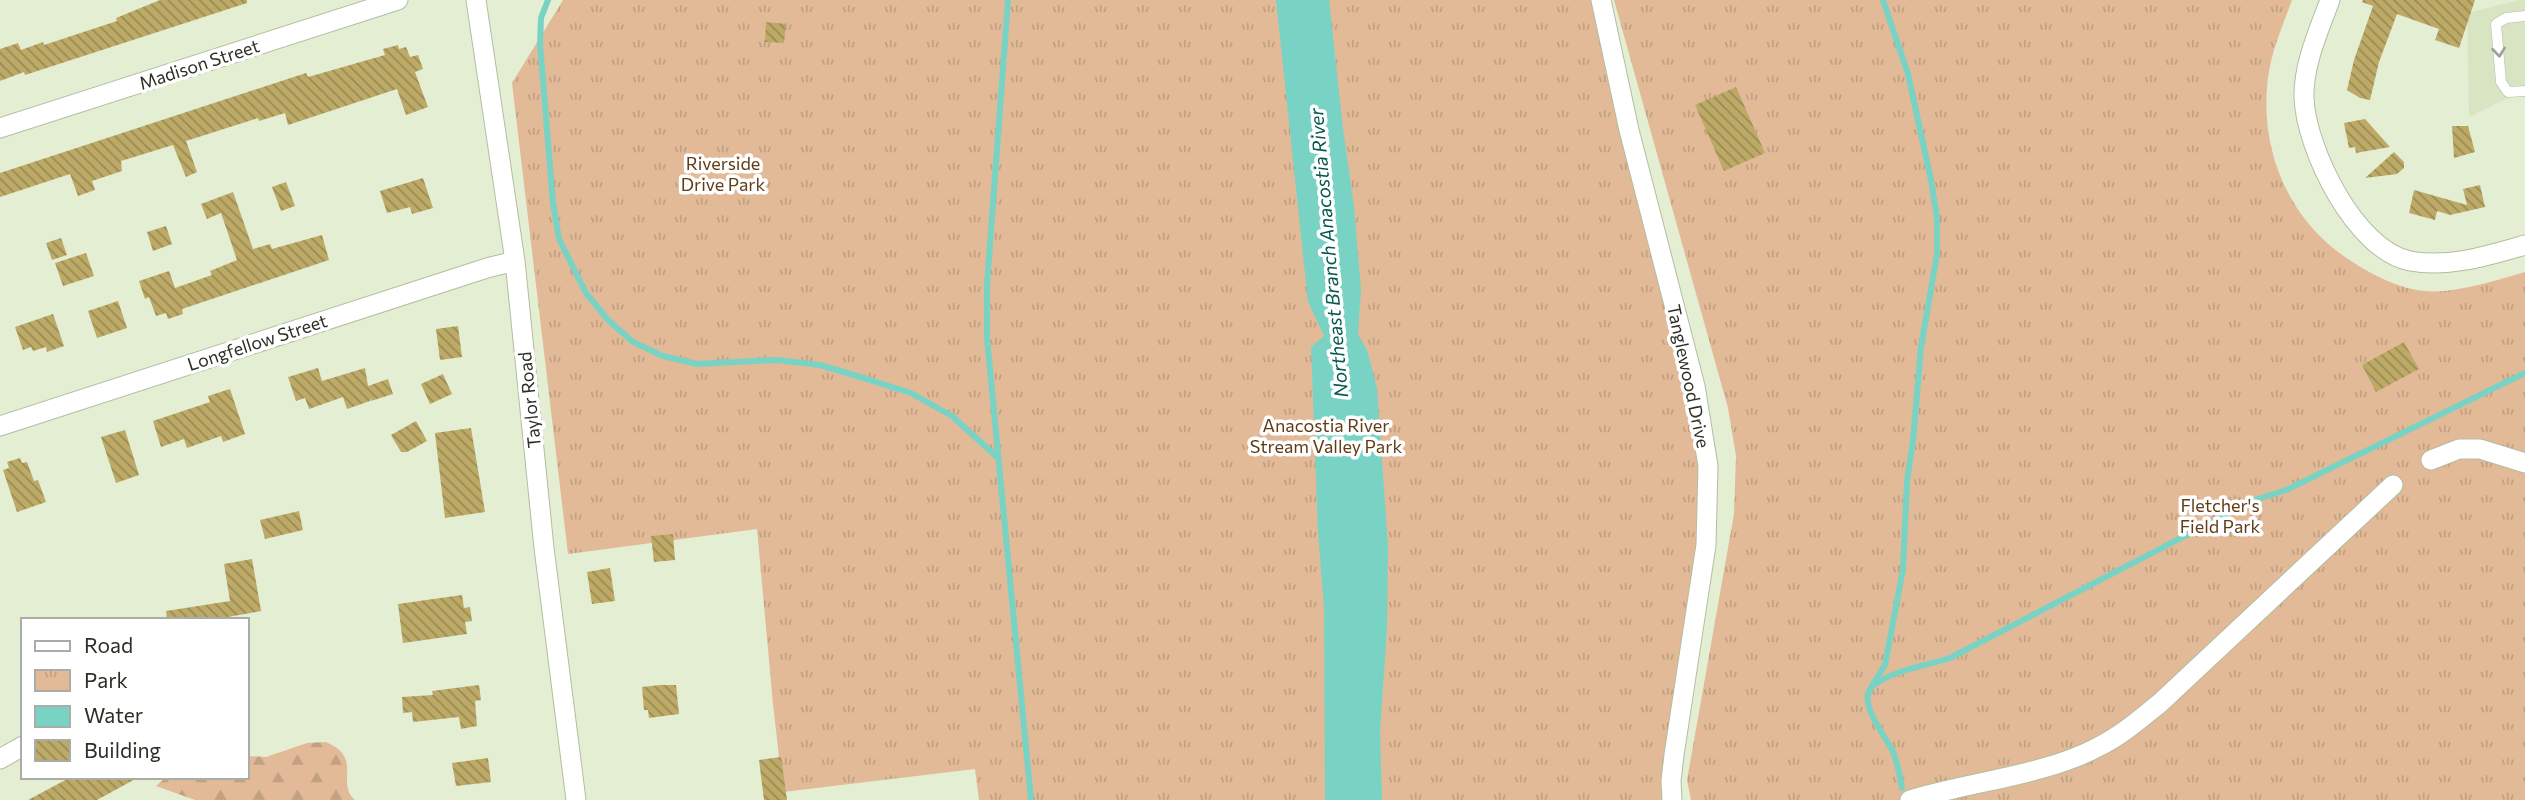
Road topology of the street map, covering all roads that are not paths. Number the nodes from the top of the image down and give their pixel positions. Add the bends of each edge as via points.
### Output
1 (398, 0) edge
2 (476, 0) edge
3 (1601, 0) edge
4 (2330, 0) edge
5 (2525, 16) edge
6 (2525, 91) edge
7 (0, 128) edge
8 (2525, 245) edge
9 (515, 261) junction
10 (0, 426) edge
11 (2431, 460) dead end
12 (2525, 463) edge
13 (2393, 485) dead end
14 (21, 747) edge
15 (0, 759) edge
16 (1916, 798) edge
17 (576, 800) edge
18 (1672, 800) edge

1 - 7 street, Madison Street
2 - 9 street, Taylor Road
3 - 18 street, Tanglewood Drive via 1629,130 1695,386 1708,466 1706,545 1674,755
4 - 8 street via 2304,96 2309,131 2325,172 2361,228 2385,250 2431,264 2454,263
5 -> 6 lane via 2496,24 2501,82 2508,92
9 - 10 street, Longfellow Street
9 - 17 street, Taylor Road
11 - 12 street via 2459,449 2480,449
13 - 16 street via 2127,730 2070,759
14 - 15 street

